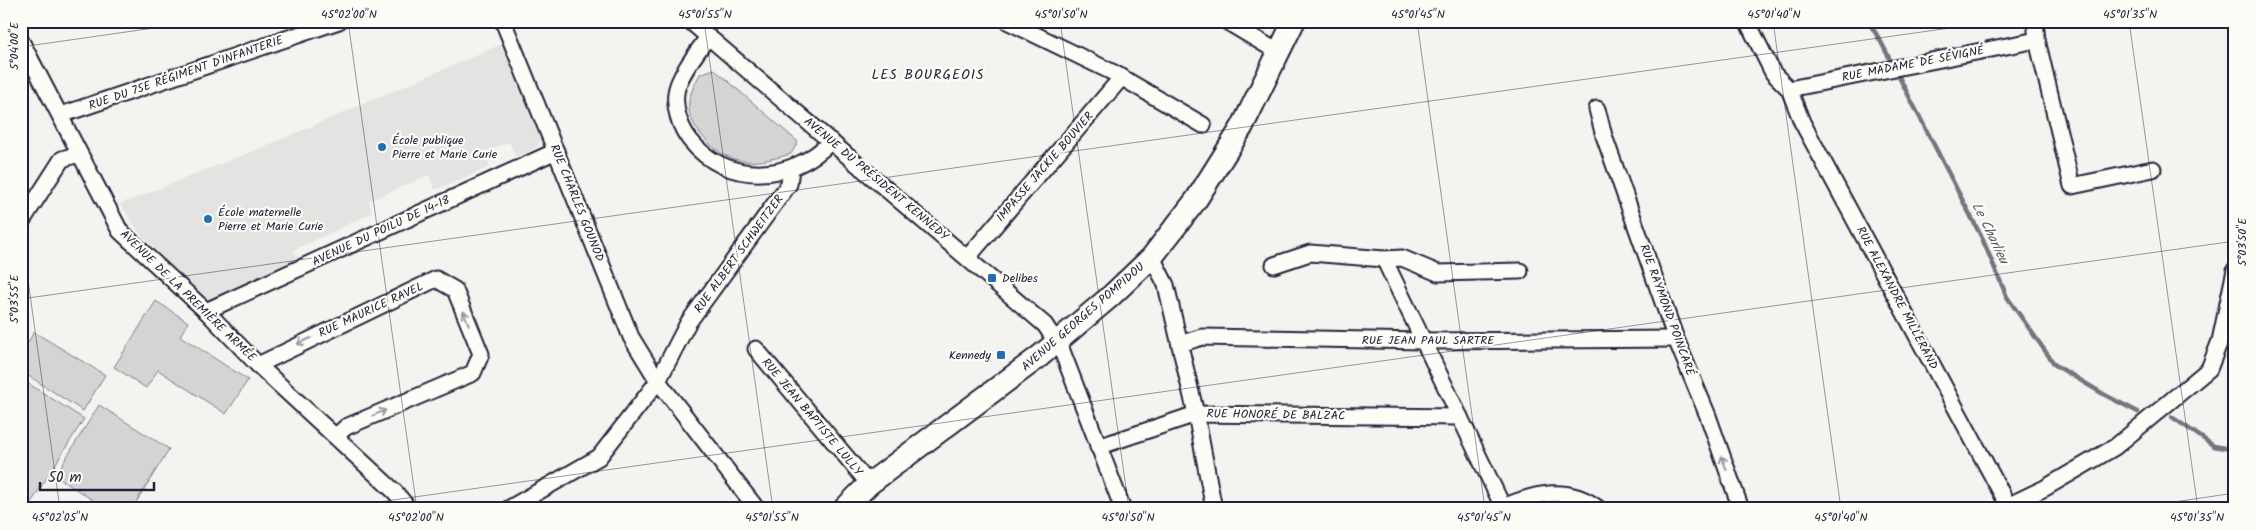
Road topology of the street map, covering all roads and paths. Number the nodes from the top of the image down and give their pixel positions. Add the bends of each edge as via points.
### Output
1 (339, 21) edge
2 (503, 21) edge
3 (690, 21) edge
4 (1007, 21) edge
5 (1226, 21) edge
6 (1294, 21) edge
7 (1747, 21) edge
8 (2035, 21) edge
9 (708, 37) junction
10 (2037, 40) junction
11 (21, 41) edge
12 (1278, 52) junction
13 (1122, 77) junction
14 (1789, 89) junction
15 (1597, 109) dead end
16 (61, 115) junction
17 (1203, 124) dead end
18 (831, 141) junction
19 (556, 151) junction
20 (79, 154) junction
21 (792, 168) junction
22 (2153, 169) dead end
23 (21, 223) edge
24 (968, 257) junction
25 (1152, 257) junction
26 (1384, 259) junction
27 (1274, 265) dead end
28 (2235, 270) edge
29 (1520, 271) dead end
30 (206, 311) junction
31 (1676, 339) junction
32 (1423, 341) junction
33 (1058, 342) junction
34 (1180, 344) junction
35 (756, 349) dead end
36 (258, 365) junction
37 (658, 381) junction
38 (1196, 414) junction
39 (1460, 417) junction
40 (336, 436) junction
41 (1098, 447) junction
42 (869, 484) junction
43 (1503, 508) edge
44 (2006, 508) edge
45 (408, 509) edge
46 (508, 509) edge
47 (757, 509) edge
48 (844, 509) edge
49 (1123, 509) edge
50 (1214, 509) edge
51 (1599, 509) edge
52 (1741, 509) edge

1 - 16 street, RUE DU 75E RÉGIMENT D'INFANTERIE
2 - 19 street, RUE CHARLES GOUNOD
3 - 9 street, AVENUE DU PRÉSIDENT KENNEDY
4 - 13 street
5 - 12 street
6 - 12 main road, AVENUE GEORGES POMPIDOU
7 - 14 street via 1773,73
8 - 10 street
9 - 18 street, AVENUE DU PRÉSIDENT KENNEDY
9 - 21 street via 695,54 676,92 677,112 683,131 711,161 742,172 765,173
10 - 14 street, RUE MADAME DE SÉVIGNÉ
10 - 22 street via 2072,186
11 - 16 street, AVENUE DE LA PREMIÈRE ARMÉE
12 - 25 main road, AVENUE GEORGES POMPIDOU via 1242,127 1196,200
13 - 17 street
13 - 24 street, IMPASSE JACKIE BOUVIER
14 - 44 street, RUE ALEXANDRE MILLERAND via 1802,122
15 - 31 street, RUE RAYMOND POINCARÉ
16 - 20 street, AVENUE DE LA PREMIÈRE ARMÉE
18 - 21 street via 820,152
18 - 24 street, AVENUE DU PRÉSIDENT KENNEDY
19 - 30 street, AVENUE DU POILU DE 14-18
19 - 37 street, RUE CHARLES GOUNOD via 630,337
20 - 23 street via 62,159
20 - 30 street, AVENUE DE LA PREMIÈRE ARMÉE via 120,231
21 - 37 street, RUE ALBERT SCHWEITZER via 789,184 688,323
24 - 33 street, AVENUE DU PRÉSIDENT KENNEDY via 1045,325
25 - 33 main road, AVENUE GEORGES POMPIDOU
25 - 34 street via 1166,285
26 - 27 street via 1310,254
26 - 29 street via 1402,258 1438,273
26 - 32 street
28 - 44 street via 2220,341 2209,369 2115,447
30 - 36 street, AVENUE DE LA PREMIÈRE ARMÉE
31 - 32 street, RUE JEAN PAUL SARTRE
52 -> 31 street, RUE RAYMOND POINCARÉ
32 - 34 street, RUE JEAN PAUL SARTRE via 1202,337
32 - 39 street
33 - 41 street, AVENUE DU PRÉSIDENT KENNEDY
33 - 42 main road, AVENUE GEORGES POMPIDOU
34 - 38 street
35 - 42 street, RUE JEAN BAPTISTE LULLY
36 - 40 street, AVENUE DE LA PREMIÈRE ARMÉE
40 -> 36 street, RUE MAURICE RAVEL via 346,428 473,373 481,354 455,290 436,279
37 - 46 street, RUE ALBERT SCHWEITZER via 599,458
37 - 47 street, RUE CHARLES GOUNOD
38 - 39 street, RUE HONORÉ DE BALZAC
38 - 41 street, RUE HONORÉ DE BALZAC
38 - 50 street
39 - 43 street
40 - 45 street, AVENUE DE LA PREMIÈRE ARMÉE via 395,492
41 - 49 street, AVENUE DU PRÉSIDENT KENNEDY
42 - 48 main road, AVENUE GEORGES POMPIDOU
43 - 51 street via 1518,500 1552,493 1587,499

